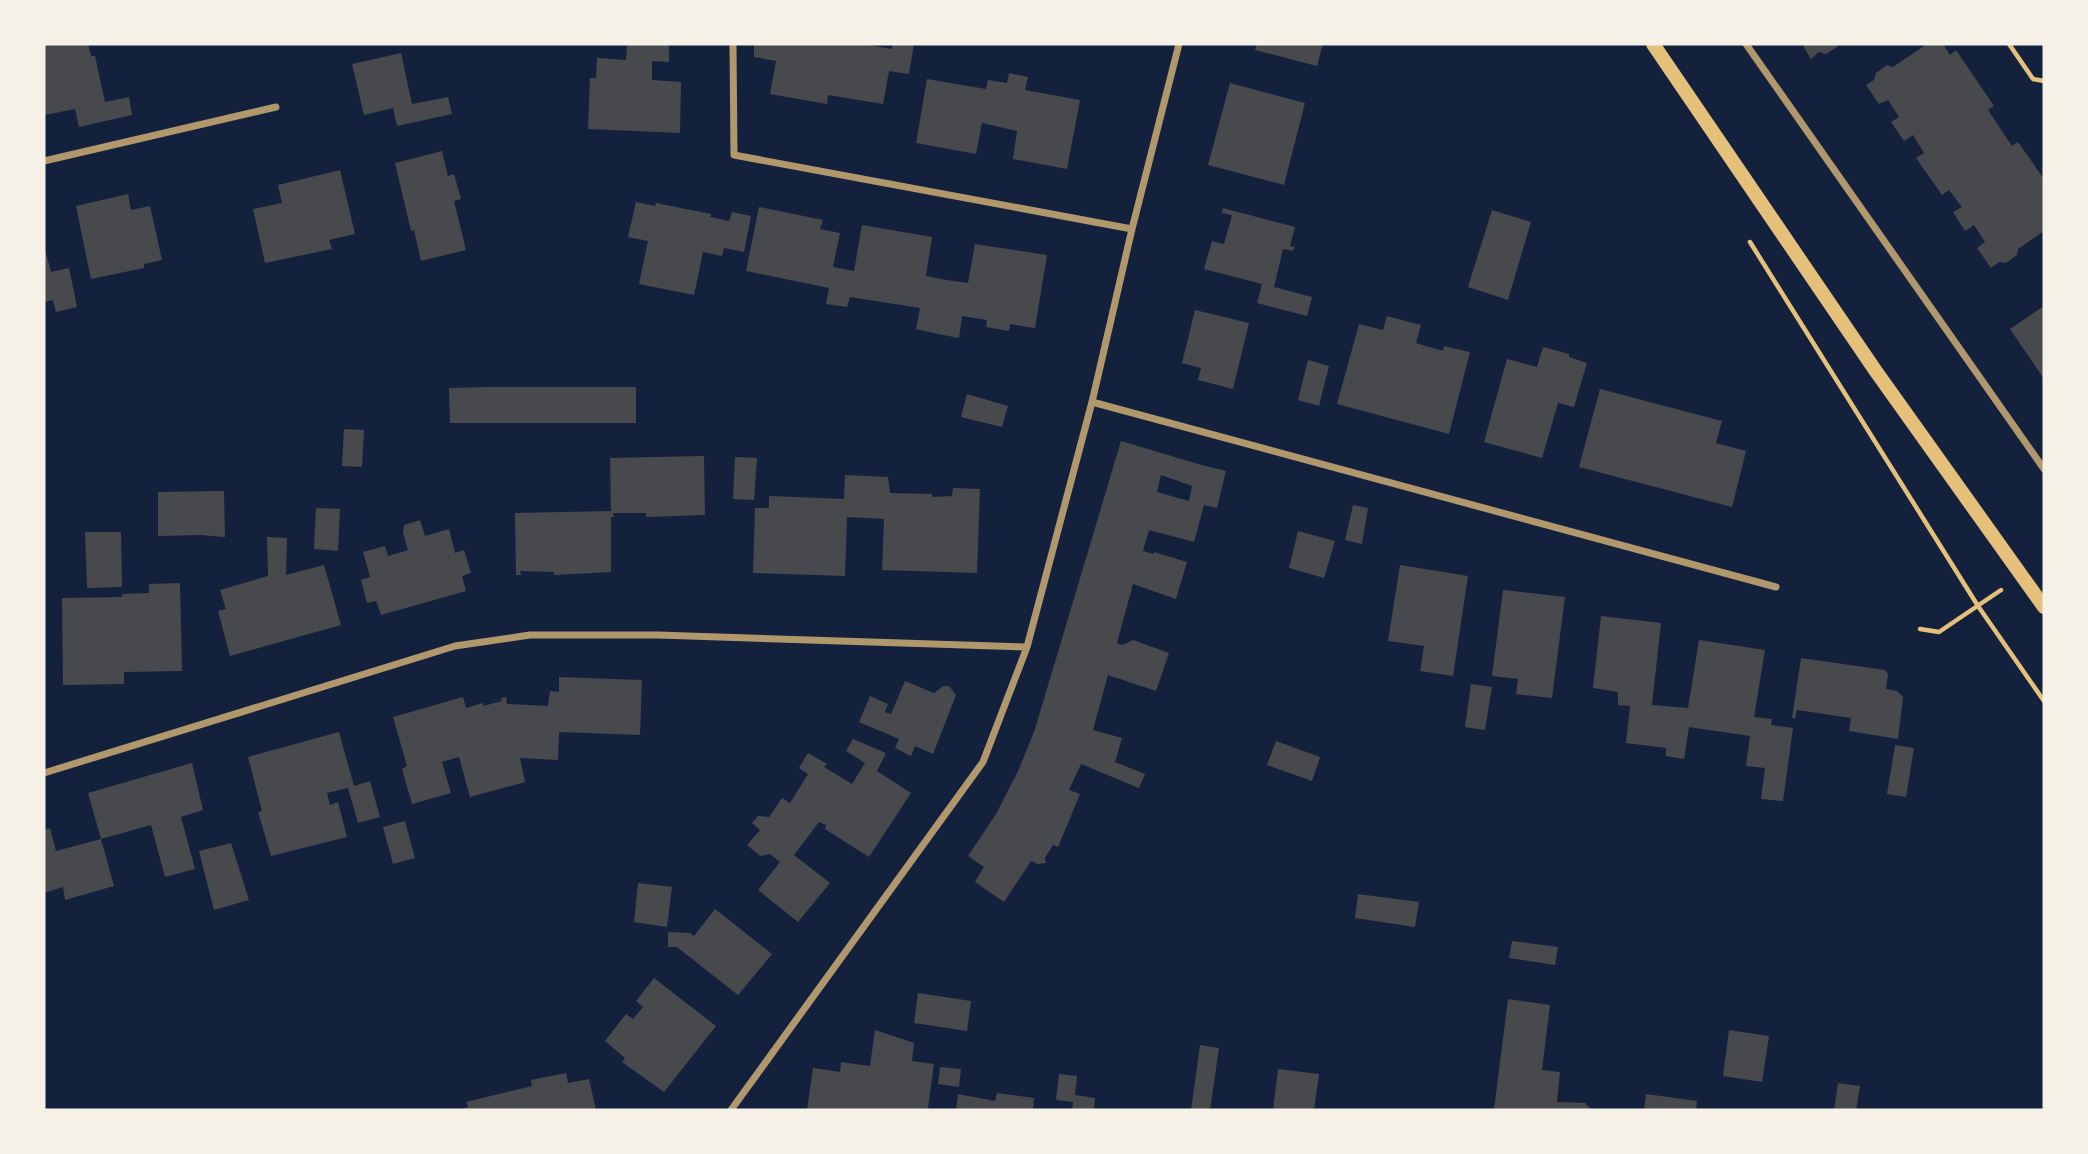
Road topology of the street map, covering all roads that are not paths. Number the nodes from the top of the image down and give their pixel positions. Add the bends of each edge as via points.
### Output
1 (733, 44) edge
2 (1179, 44) edge
3 (1653, 44) edge
4 (1746, 44) edge
5 (276, 107) dead end
6 (44, 161) edge
7 (1132, 229) junction
8 (1092, 402) junction
9 (2044, 469) edge
10 (1776, 587) dead end
11 (2044, 607) edge
12 (1027, 647) junction
13 (44, 774) edge
14 (731, 1110) edge

1 - 7 street via 734,155
2 - 7 street
3 - 11 main road via 1875,370
4 - 9 street
5 - 6 street
7 - 8 street
8 - 10 street
8 - 12 street
12 - 13 street via 530,635 455,646
12 - 14 street via 983,762

